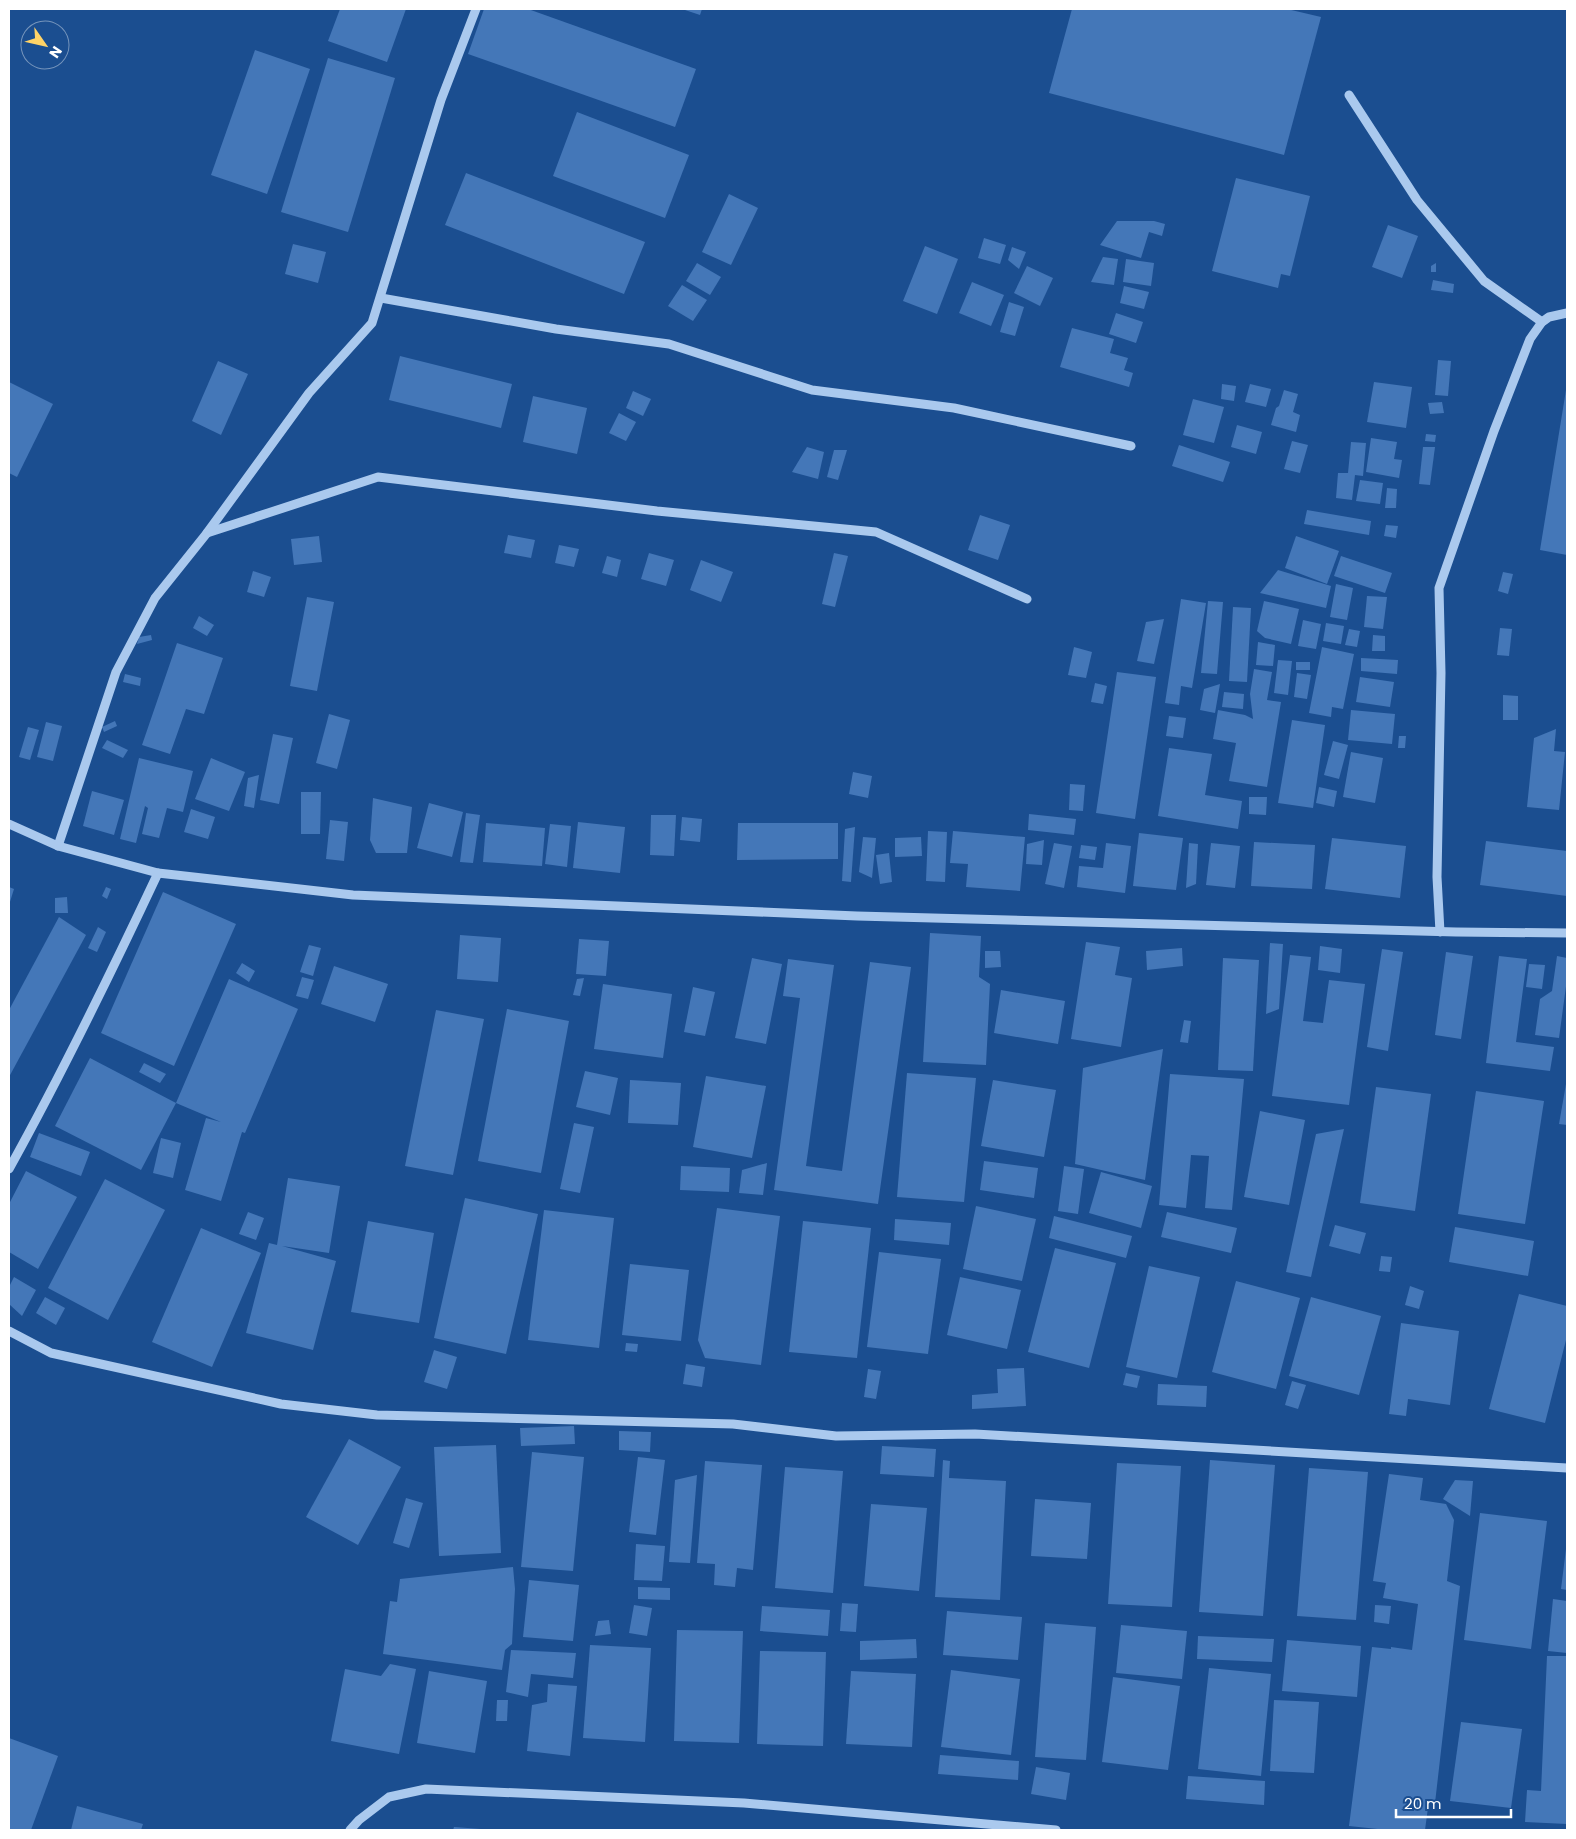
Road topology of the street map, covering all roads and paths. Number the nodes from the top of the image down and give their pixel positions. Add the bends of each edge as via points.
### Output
1 (475, 9) edge
2 (1349, 95) dead end
3 (441, 100) junction
4 (381, 298) junction
5 (1567, 313) edge
6 (1542, 322) junction
7 (372, 323) junction
8 (1131, 446) dead end
9 (207, 533) junction
10 (1027, 599) dead end
11 (9, 824) edge
12 (58, 846) junction
13 (158, 873) junction
14 (1440, 932) junction
15 (1567, 933) edge
16 (9, 1169) edge
17 (9, 1331) edge
18 (1567, 1468) edge
19 (350, 1830) edge
20 (1056, 1830) edge

1 - 3 street via 457,47
2 - 6 street via 1417,200 1484,281
3 - 4 street
3 - 7 street
4 - 7 street
4 - 8 street via 669,344 812,390 954,408
5 - 6 street
6 - 14 street via 1530,339 1494,431 1439,588 1441,673 1437,878
7 - 9 street via 309,393
9 - 10 street via 378,477 657,511 876,532
9 - 12 street via 155,598 116,672
11 - 12 street
12 - 13 street
13 - 14 street via 353,895 847,915
13 - 16 street via 96,1006
14 - 15 street
17 - 18 street via 51,1353 281,1404 377,1415 733,1424 836,1436 975,1434
19 - 20 street via 389,1797 426,1789 744,1803

